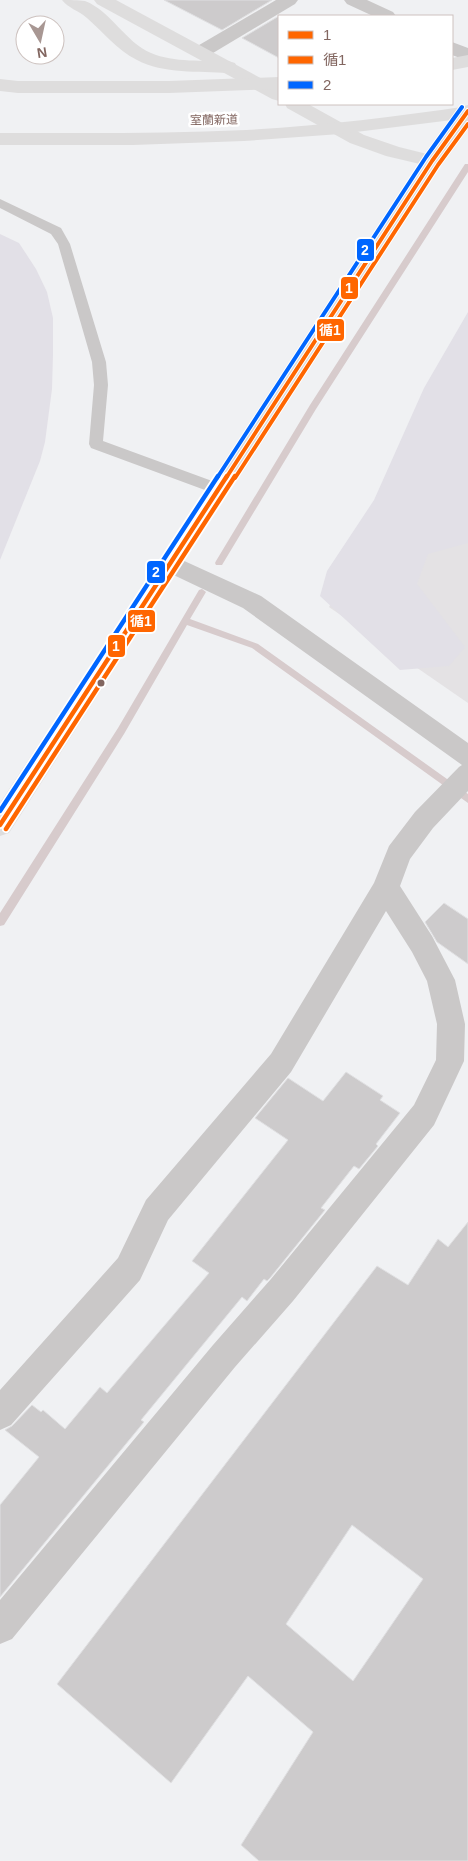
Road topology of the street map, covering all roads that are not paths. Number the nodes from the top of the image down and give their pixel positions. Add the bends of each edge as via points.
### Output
1 (71, 0) edge
2 (103, 0) edge
3 (289, 0) edge
4 (353, 0) edge
5 (384, 15) edge
6 (202, 33) dead end
7 (219, 42) junction
8 (453, 48) edge
9 (201, 52) junction
10 (468, 55) edge
11 (232, 59) junction
12 (468, 61) edge
13 (453, 64) edge
14 (262, 66) dead end
15 (278, 75) edge
16 (468, 79) edge
17 (453, 81) edge
18 (278, 82) edge
19 (0, 85) edge
20 (278, 96) edge
21 (278, 97) edge
22 (468, 97) edge
23 (453, 100) edge
24 (0, 103) edge
25 (296, 105) edge
26 (331, 105) edge
27 (417, 105) edge
28 (468, 112) edge
29 (0, 122) edge
30 (0, 139) edge
31 (357, 139) junction
32 (0, 154) edge
33 (436, 156) junction
34 (0, 203) edge
35 (218, 489) junction
36 (169, 562) junction
37 (462, 777) edge
38 (3, 816) edge
39 (386, 887) junction
40 (0, 1414) edge
41 (0, 1627) edge

1 - 11 main road via 91,12 144,57 166,64
2 - 9 main road
3 - 7 street
4 - 5 street
6 - 7 main road
7 - 9 street
7 - 11 main road
8 - 10 street
9 - 11 main road
11 - 20 main road
12 - 13 main road
14 - 15 main road
16 - 17 main road
18 - 19 main road via 169,87
21 - 24 main road, 室蘭新道 via 138,103
22 - 23 main road
25 - 31 main road
26 - 33 main road via 379,132
27 - 29 main road, 室蘭新道 via 266,119
28 - 30 main road via 349,128 210,138
28 - 33 main road
31 - 32 main road via 256,149
31 - 33 main road via 393,152
33 - 35 main road
34 - 35 lane via 56,231 64,244 99,362 101,385 96,444
35 - 36 main road
36 - 37 street via 252,602
36 - 38 main road
37 - 39 street via 398,854
39 - 40 street via 281,1063 157,1210 129,1269
39 - 41 street via 441,980 452,1024 450,1062 424,1115

